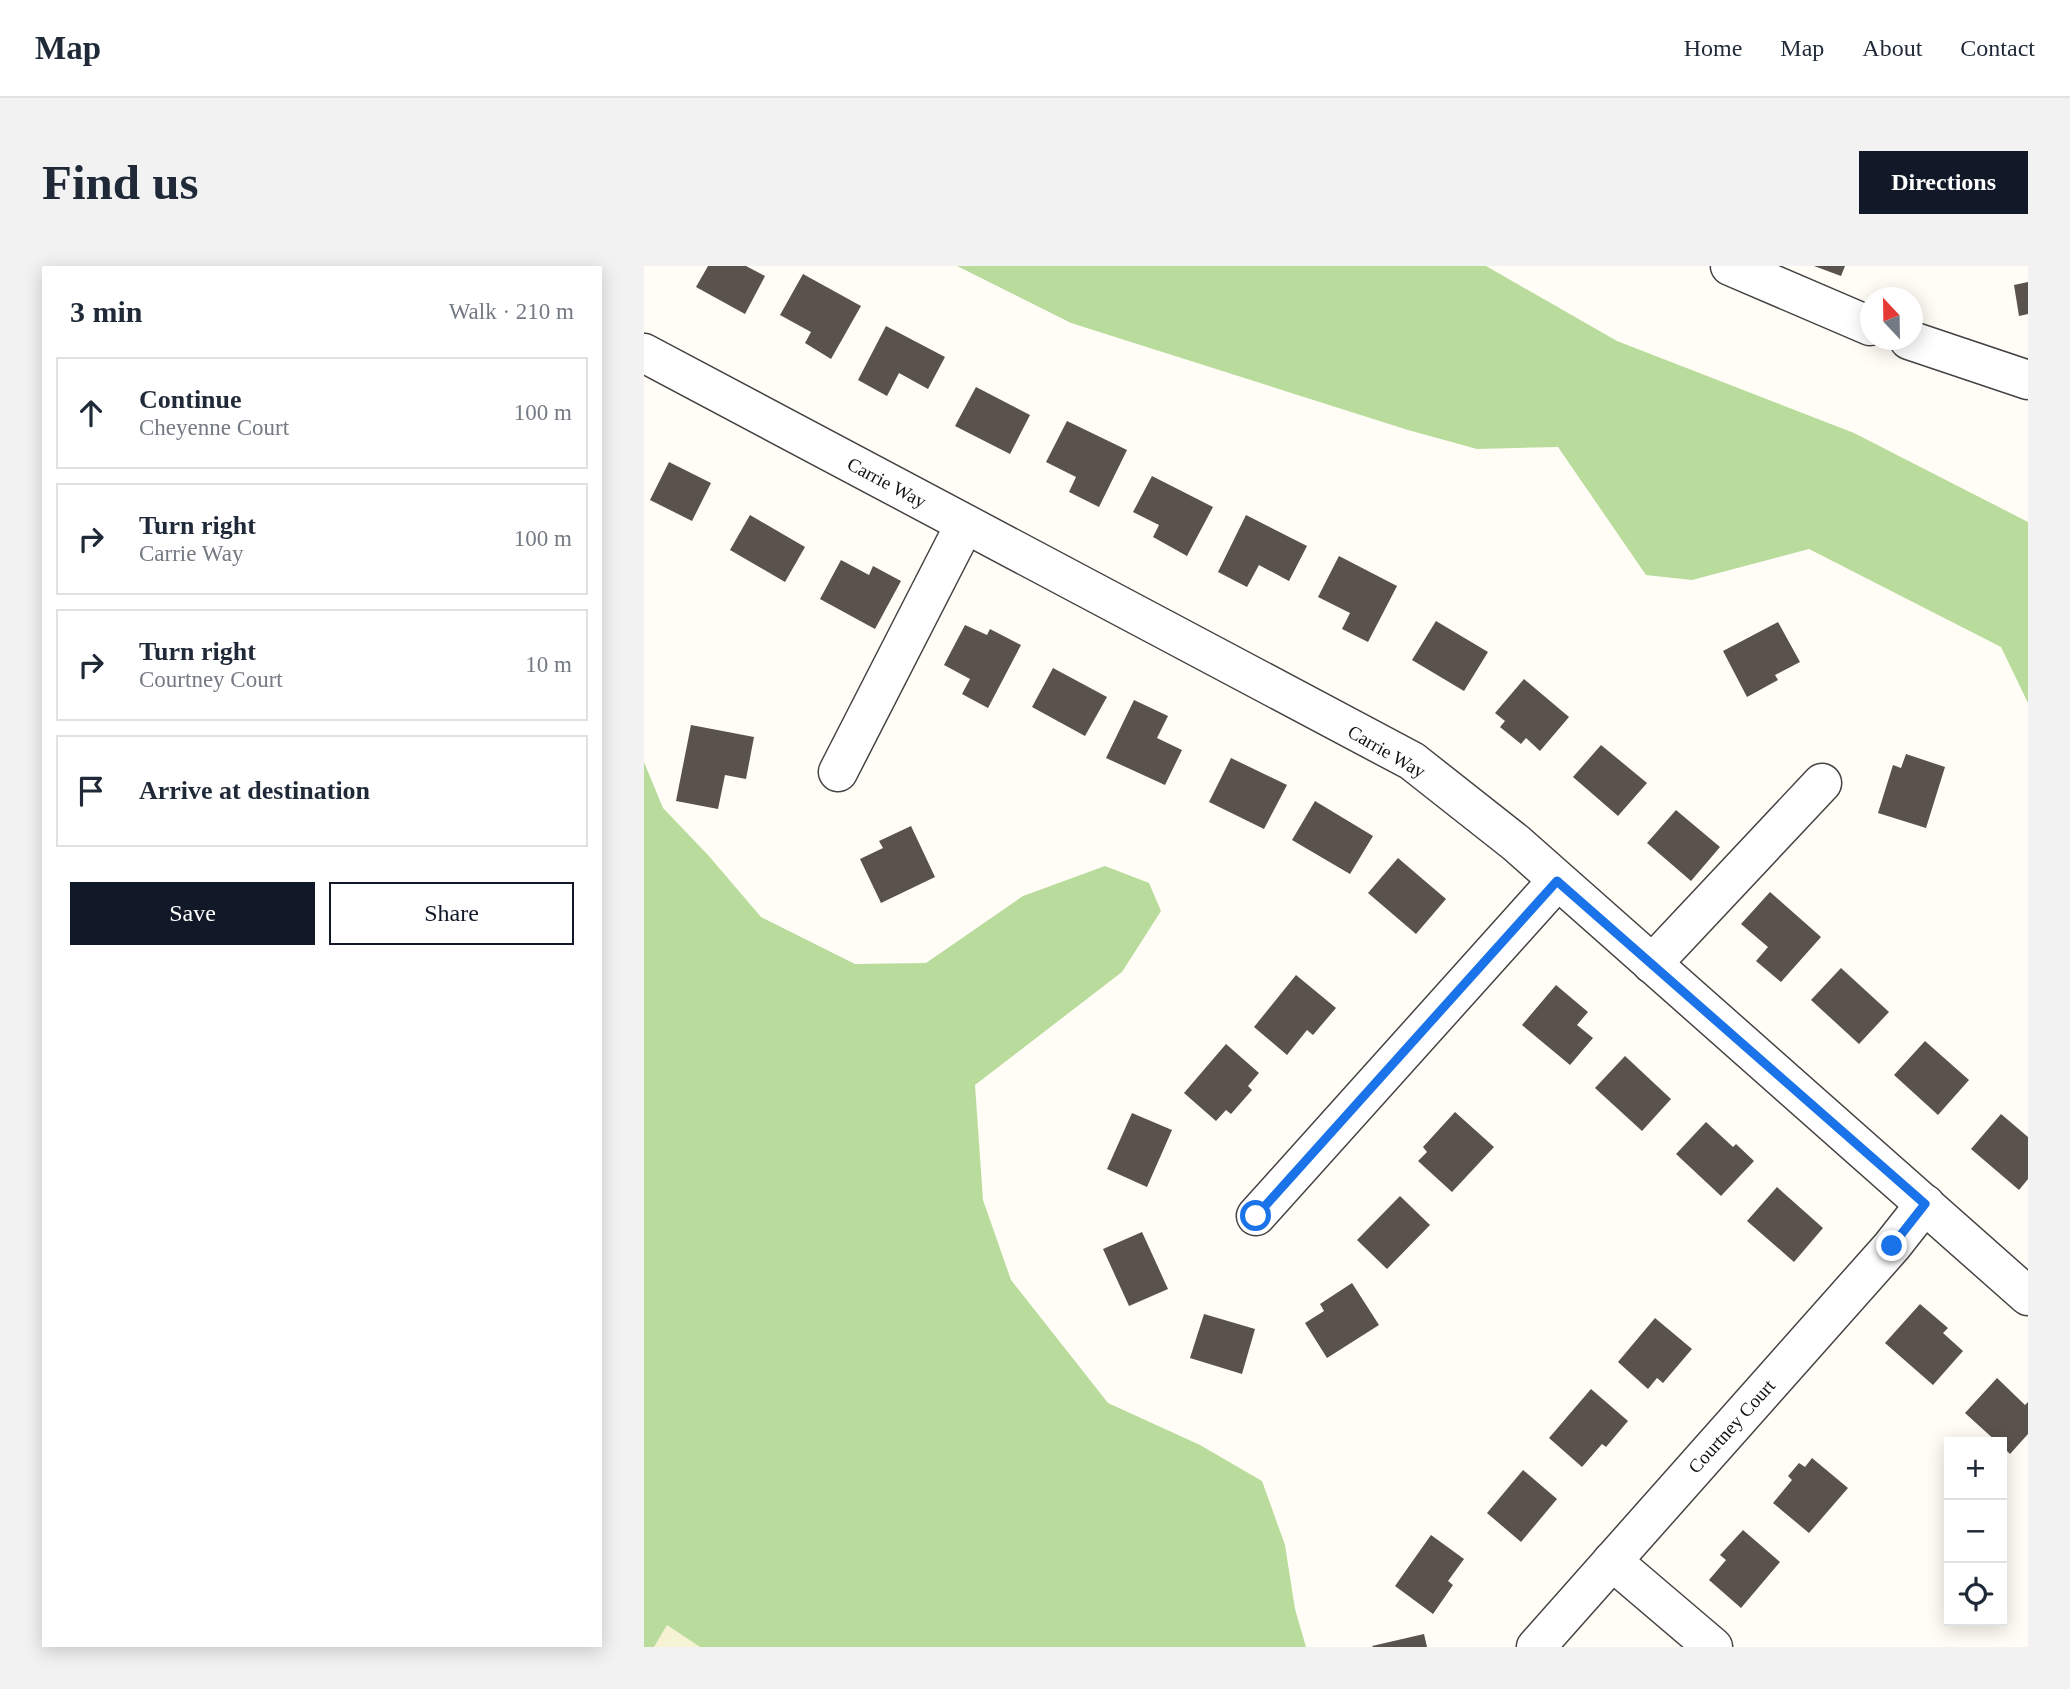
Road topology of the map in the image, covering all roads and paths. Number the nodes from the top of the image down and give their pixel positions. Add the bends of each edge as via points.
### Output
1 (1730, 266) edge
2 (1860, 321) edge
3 (1923, 345) edge
4 (644, 352) edge
5 (2028, 380) edge
6 (965, 524) junction
7 (838, 772) dead end
8 (1822, 783) dead end
9 (1557, 881) junction
10 (1652, 964) junction
11 (1925, 1204) junction
12 (1256, 1216) dead end
13 (2028, 1296) edge
14 (1612, 1561) junction
15 (1536, 1647) edge
16 (1713, 1647) edge

1 - 2 street
3 - 5 street
4 - 6 street, Carrie Way
6 - 7 street
6 - 9 street, Carrie Way via 1412,761
8 - 10 street
9 - 10 street, Carrie Way
9 - 12 street
10 - 11 street, Carrie Way
11 - 13 street, Carrie Way
11 - 14 street, Courtney Court
14 - 15 street, Courtney Court
14 - 16 street

